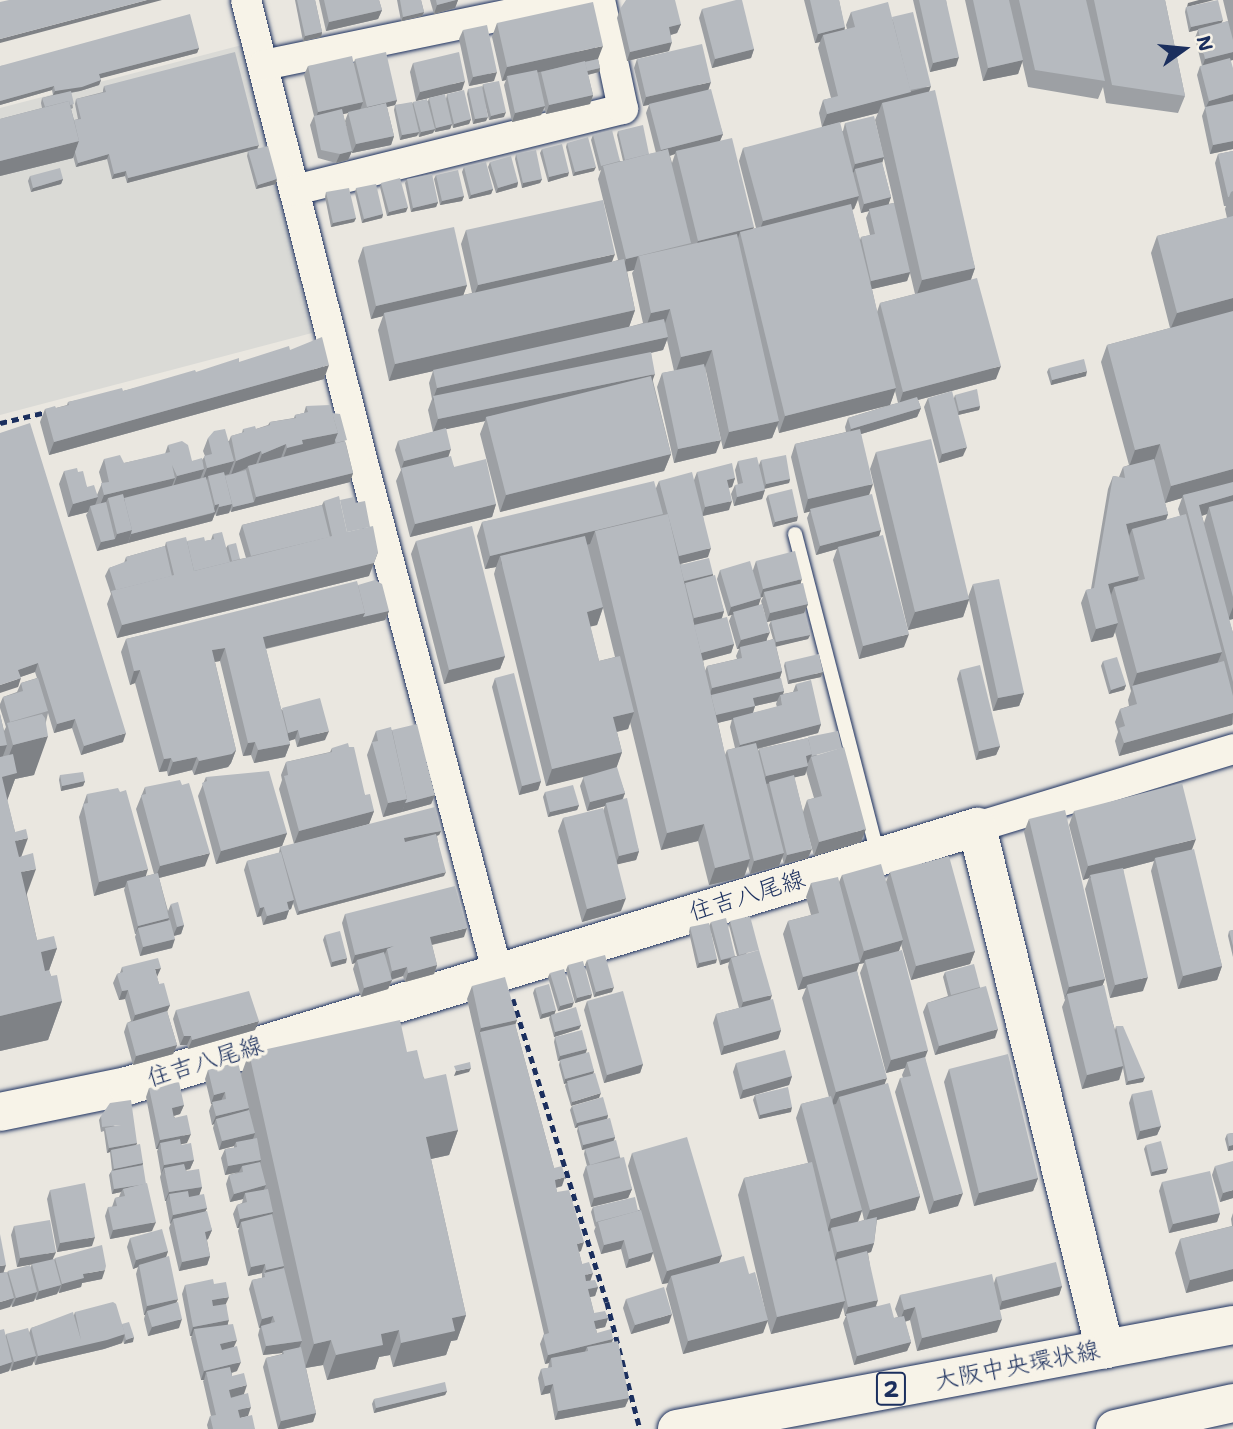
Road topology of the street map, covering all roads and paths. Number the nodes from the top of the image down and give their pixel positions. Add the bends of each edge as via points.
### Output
1 (246, 0) edge
2 (600, 0) edge
3 (566, 1) edge
4 (264, 65) junction
5 (295, 190) junction
6 (53, 410) edge
7 (0, 423) edge
8 (795, 534) dead end
9 (1233, 749) edge
10 (977, 827) junction
11 (878, 857) junction
12 (497, 971) junction
13 (0, 1112) edge
14 (1233, 1325) edge
15 (1105, 1350) junction
16 (1233, 1403) edge
17 (640, 1429) edge
18 (677, 1429) edge
19 (1115, 1429) edge

1 - 4 street
2 - 5 street via 623,109
3 - 4 street
4 - 5 street
5 - 12 street
6 - 7 path
8 - 11 lane
9 - 10 street
10 - 11 main road, 住吉八尾線
10 - 15 main road
11 - 12 main road, 住吉八尾線
12 - 13 main road, 住吉八尾線 via 127,1086
12 - 17 path via 508,984 607,1302
14 - 15 main road, 大阪中央環状線 / 2
15 - 18 main road, 大阪中央環状線 / 2
16 - 19 main road

